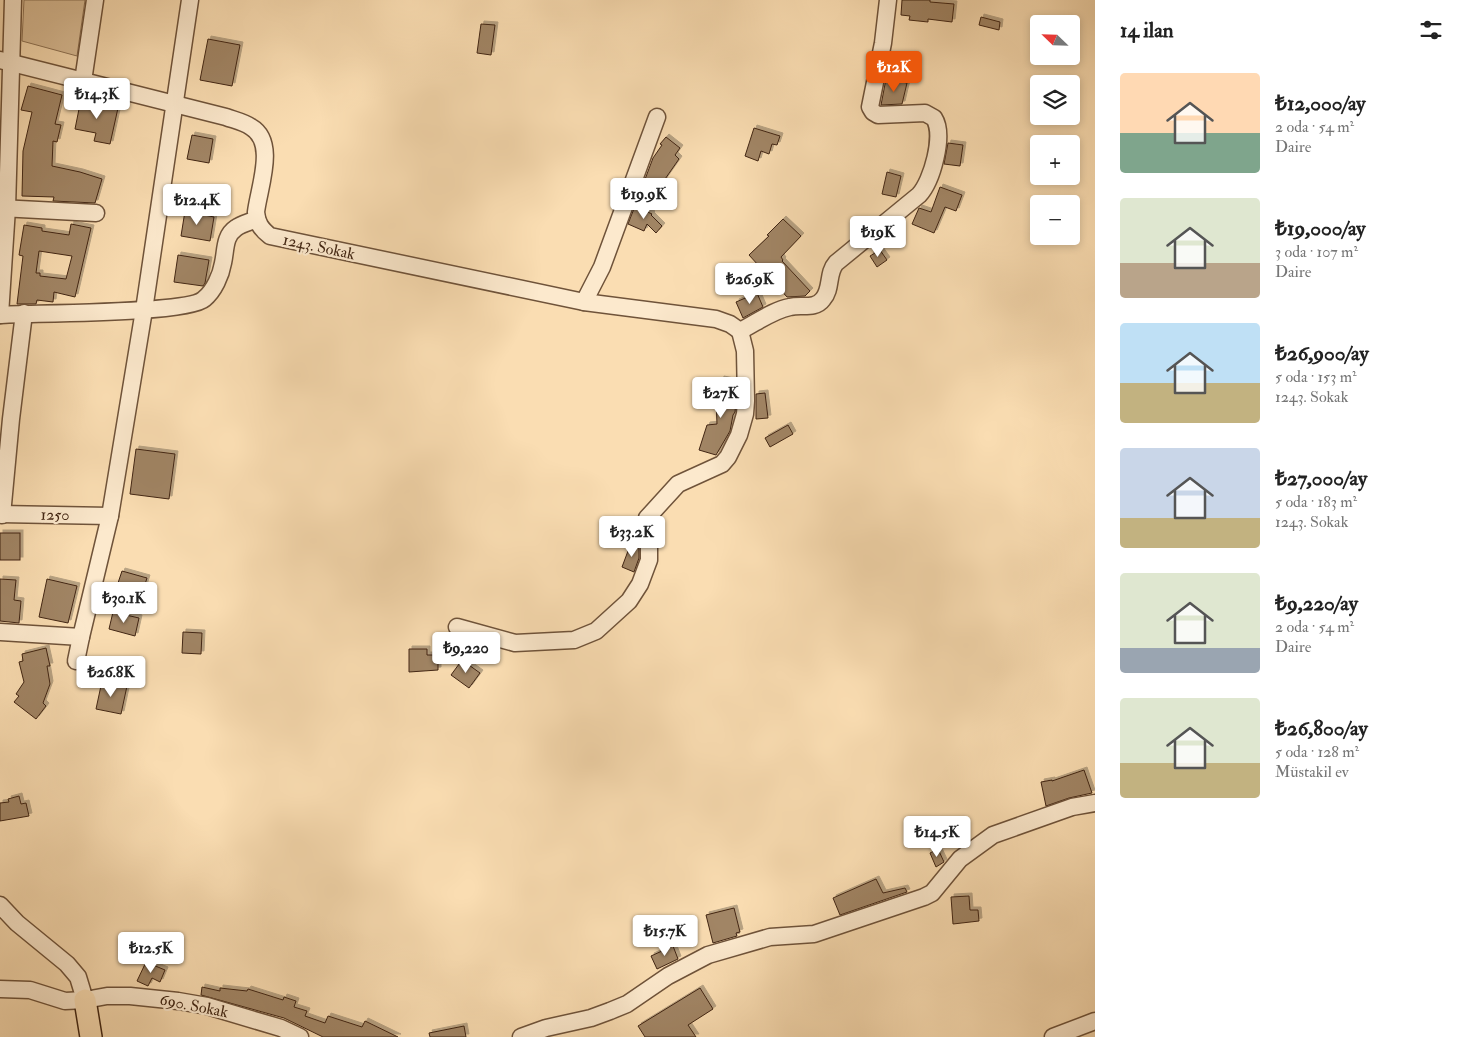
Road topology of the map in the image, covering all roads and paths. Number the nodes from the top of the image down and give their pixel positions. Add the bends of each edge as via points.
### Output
1 (13, 0) edge
2 (95, 0) edge
3 (190, 0) edge
4 (888, 0) edge
5 (5, 61) edge
6 (83, 81) junction
7 (174, 104) junction
8 (658, 117) dead end
9 (4, 208) edge
10 (96, 213) dead end
11 (257, 219) junction
12 (584, 302) junction
13 (144, 310) junction
14 (24, 313) junction
15 (0, 315) edge
16 (740, 331) junction
17 (6, 419) edge
18 (1, 514) edge
19 (110, 516) junction
20 (457, 627) dead end
21 (0, 632) edge
22 (81, 637) junction
23 (76, 661) dead end
24 (1095, 803) edge
25 (0, 905) edge
26 (0, 989) edge
27 (85, 1000) junction
28 (1095, 1021) edge
29 (282, 1028) junction
30 (91, 1037) edge
31 (300, 1037) edge
32 (311, 1037) edge
33 (521, 1037) edge
34 (1053, 1037) edge

1 - 5 street
2 - 6 street
3 - 7 street
4 - 16 street via 870,107 878,115 925,113 934,118 938,129 937,143 928,183 919,195 836,263 831,269 822,301 814,306 782,309
5 - 6 street
5 - 9 street
6 - 7 street
7 - 11 street via 226,116 252,127 262,138 266,154
7 - 13 street
8 - 12 street via 602,267
9 - 10 street
9 - 15 street
11 - 12 street, 1243. Sokak via 264,231 277,238
11 - 13 street via 236,228 229,235 221,272 204,300 196,304
12 - 16 street, 1243. Sokak via 716,319
13 - 14 street
13 - 19 street
14 - 15 street
14 - 17 street
16 - 20 street via 745,351 745,414 735,443 722,464 678,484 647,518 645,528 650,555 645,575 629,601 596,631 574,640 516,643
17 - 18 street
18 - 19 street, 1250
19 - 22 street
21 - 22 street
22 - 23 street
24 - 33 street via 1072,807 993,835 960,859 932,893 924,897 814,934 770,937 708,955 618,1008
25 - 27 street via 67,964 78,977
26 - 27 street, 690. Sokak via 30,990 65,1001
27 - 29 street, 690. Sokak via 130,996 178,1001
27 - 30 main road
28 - 34 street
29 - 31 street, 690. Sokak
29 - 32 street

